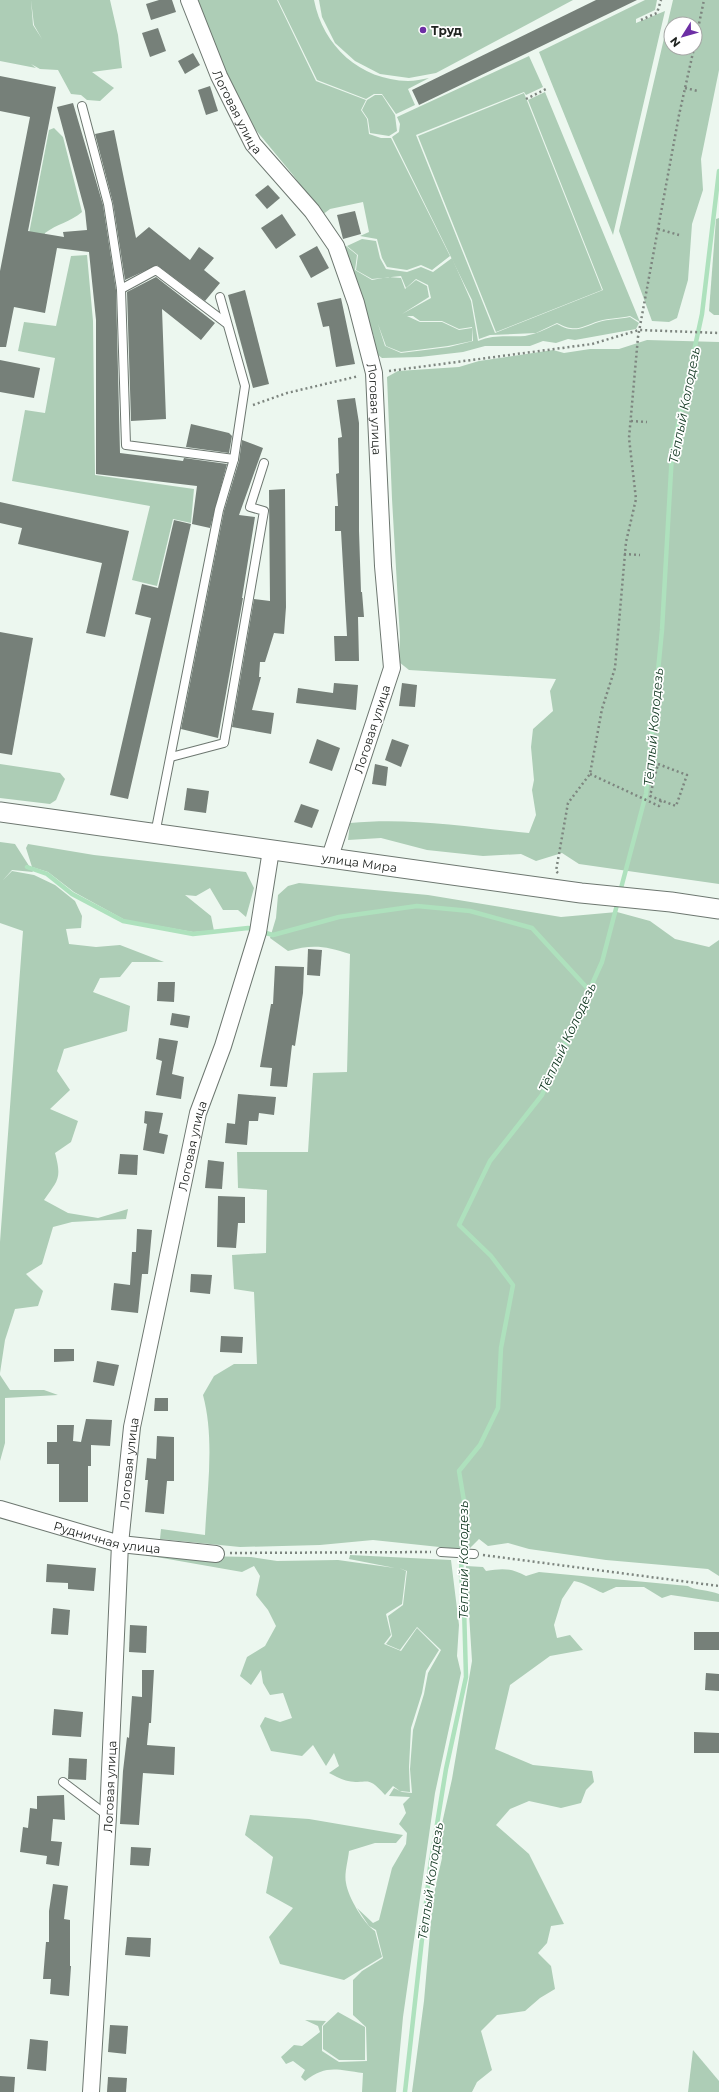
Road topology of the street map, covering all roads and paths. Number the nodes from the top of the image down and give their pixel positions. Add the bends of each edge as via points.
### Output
1 (189, 0) edge
2 (661, 0) edge
3 (704, 0) edge
4 (701, 16) edge
5 (641, 20) dead end
6 (692, 56) edge
7 (548, 88) dead end
8 (685, 88) junction
9 (698, 90) dead end
10 (526, 99) dead end
11 (82, 106) dead end
12 (658, 229) junction
13 (679, 235) dead end
14 (121, 289) junction
15 (220, 297) dead end
16 (226, 323) junction
17 (639, 330) junction
18 (719, 333) edge
19 (374, 373) junction
20 (242, 408) junction
21 (631, 421) junction
22 (647, 422) dead end
23 (234, 459) junction
24 (264, 463) dead end
25 (624, 554) junction
26 (640, 555) dead end
27 (171, 757) junction
28 (590, 774) junction
29 (661, 800) junction
30 (0, 812) edge
31 (155, 835) junction
32 (271, 850) junction
33 (330, 857) junction
34 (561, 890) junction
35 (719, 909) edge
36 (0, 1509) edge
37 (120, 1544) junction
38 (441, 1552) joint
39 (216, 1554) joint
40 (474, 1554) joint
41 (719, 1586) edge
42 (63, 1782) dead end
43 (108, 1816) junction
44 (91, 2092) edge

1 - 19 street, Логовая улица via 219,76 253,144 312,211 336,246 356,303
2 - 5 path via 657,12
3 - 4 path
6 - 8 path
7 - 10 path
8 - 9 path
8 - 12 path
11 - 14 lane via 108,204
12 - 13 path
12 - 17 path
14 - 16 lane via 156,270
14 - 23 lane via 126,445
15 - 16 lane
16 - 20 lane via 245,386
17 - 18 path
17 - 19 path via 592,344
17 - 21 path
19 - 20 path
19 - 33 street, Логовая улица via 392,668
20 - 23 lane
21 - 22 path
21 - 25 path via 629,438 636,499
23 - 27 lane via 219,510
24 - 27 lane via 250,507 264,511 224,743
25 - 26 path
25 - 28 path via 615,668 602,709
27 - 31 lane
28 - 29 path via 659,806
28 - 34 path via 568,802 556,871 562,880
29 - 29 path via 676,806 687,775 658,764 650,796
30 - 31 street, улица Мира
31 - 32 street, улица Мира
32 - 33 street, улица Мира
32 - 37 street, Логовая улица via 258,932 195,1128 132,1427
33 - 34 street, улица Мира
34 - 35 street, улица Мира
36 - 37 street, Рудничная улица
37 - 39 street, Рудничная улица
37 - 43 street, Логовая улица
38 - 39 path
38 - 40 lane
40 - 41 path
42 - 43 lane
43 - 44 street, Логовая улица

